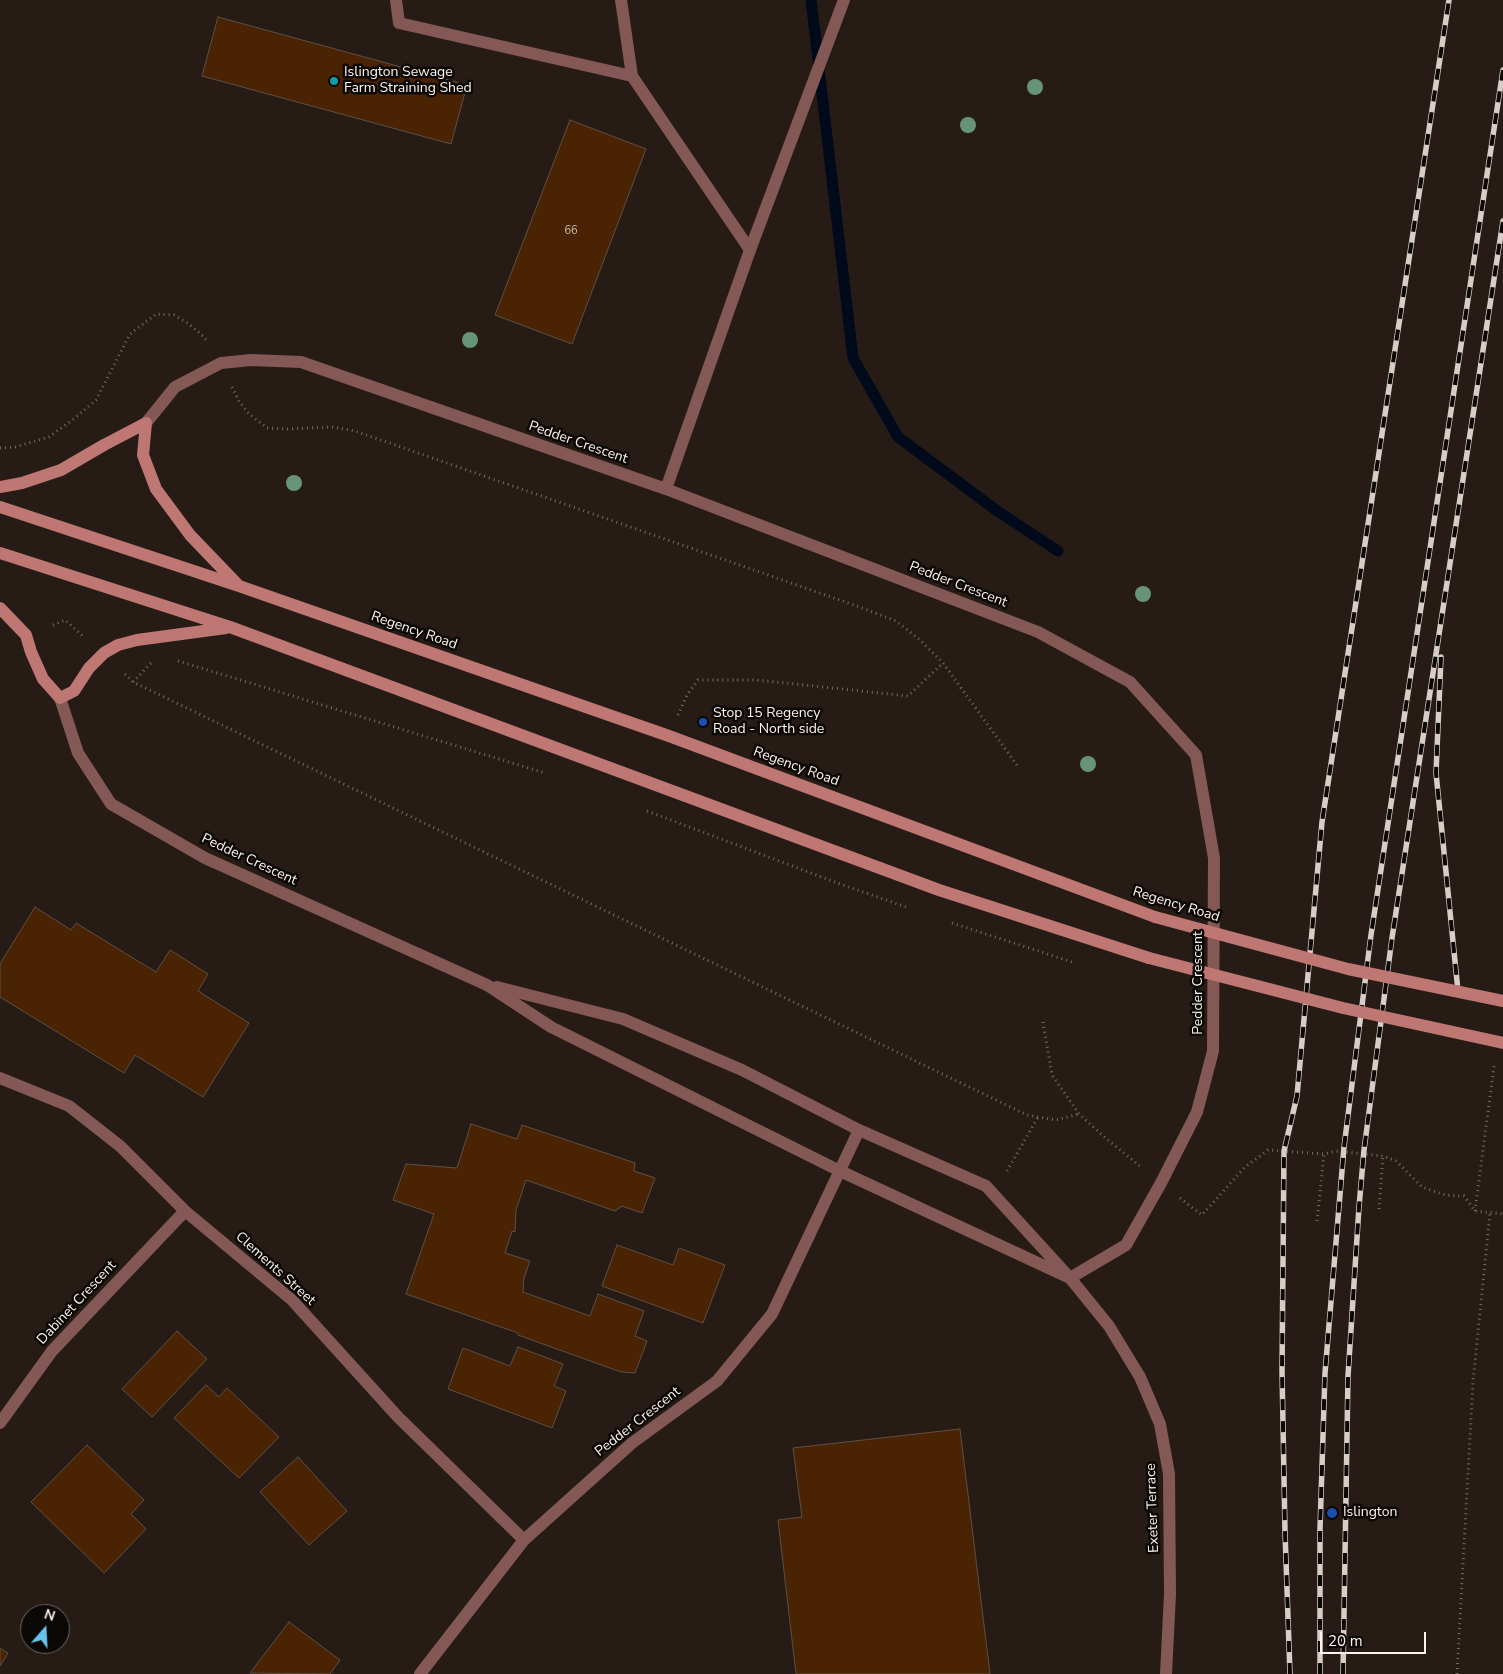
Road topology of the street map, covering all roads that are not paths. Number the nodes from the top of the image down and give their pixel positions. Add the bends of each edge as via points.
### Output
1 (396, 0) edge
2 (621, 0) edge
3 (844, 0) edge
4 (632, 76) junction
5 (750, 250) junction
6 (146, 423) junction
7 (0, 487) edge
8 (666, 489) junction
9 (0, 507) edge
10 (0, 553) edge
11 (239, 586) junction
12 (0, 608) edge
13 (230, 627) junction
14 (60, 698) junction
15 (488, 985) junction
16 (1503, 1001) edge
17 (1503, 1043) edge
18 (0, 1078) edge
19 (859, 1130) junction
20 (840, 1171) junction
21 (185, 1211) junction
22 (1070, 1278) junction
23 (0, 1423) edge
24 (524, 1540) junction
25 (420, 1674) edge
26 (1166, 1674) edge

1 - 4 street via 399,23
2 - 4 street
3 - 5 street
4 - 5 street
5 - 8 street
6 - 7 main road via 61,470
6 - 8 street, Pedder Crescent via 175,387 221,363 251,360 301,362
6 - 11 main road via 143,455 156,489 190,535
8 - 22 street, Pedder Crescent via 1038,632 1130,682 1196,754 1214,858 1213,1052 1196,1112 1126,1245
9 - 11 main road, Regency Road
10 - 13 main road
11 - 16 main road, Regency Road, bridge via 669,736 1155,917 1348,969
12 - 14 main road via 26,635 43,678
13 - 14 main road via 118,645 89,668 74,691
13 - 17 main road, bridge via 939,890 1149,958 1343,1008
14 - 15 street, Pedder Crescent via 78,753 111,804 205,858
15 - 19 street, Pedder Crescent via 623,1019 742,1070
15 - 20 street, Pedder Crescent via 551,1027
18 - 21 street, Clements Street via 69,1106 120,1146
19 - 20 street, Pedder Crescent
19 - 22 street, Pedder Crescent via 986,1186
20 - 22 street, Pedder Crescent
20 - 24 street, Pedder Crescent via 772,1314 718,1380 632,1443
21 - 23 street, Dabinet Crescent via 52,1351
21 - 24 street, Clements Street via 292,1300 398,1417
22 - 26 street, Exeter Terrace via 1109,1326 1140,1377 1160,1424 1169,1474 1170,1594
24 - 25 street, Pedder Crescent

